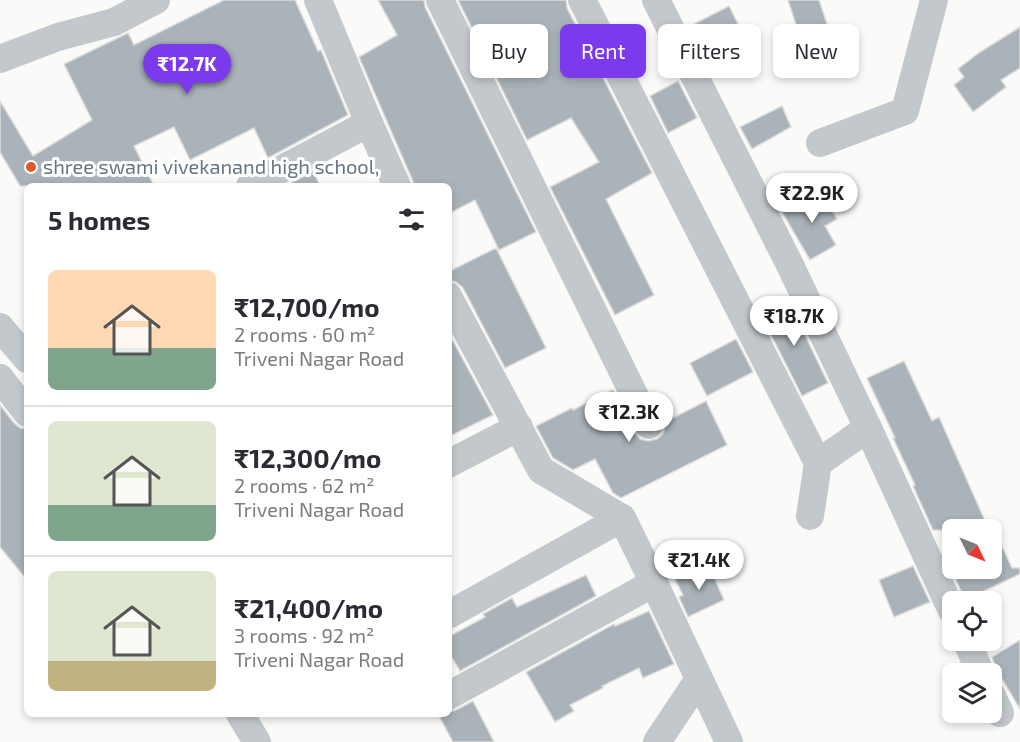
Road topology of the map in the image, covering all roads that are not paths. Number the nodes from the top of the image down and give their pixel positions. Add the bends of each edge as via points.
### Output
1 (156, 0) edge
2 (318, 0) edge
3 (440, 0) edge
4 (582, 0) edge
5 (656, 0) edge
6 (934, 0) edge
7 (111, 11) edge
8 (0, 59) edge
9 (369, 123) junction
10 (820, 143) dead end
11 (256, 183) edge
12 (396, 183) edge
13 (452, 303) edge
14 (0, 327) edge
15 (24, 355) edge
16 (0, 378) edge
17 (24, 409) edge
18 (649, 425) dead end
19 (519, 427) junction
20 (868, 428) junction
21 (452, 462) edge
22 (818, 463) junction
23 (810, 516) dead end
24 (622, 518) junction
25 (654, 583) junction
26 (943, 591) edge
27 (452, 613) edge
28 (699, 679) junction
29 (452, 694) edge
30 (242, 717) edge
31 (257, 742) edge
32 (657, 742) edge
33 (729, 742) edge

1 - 7 street
2 - 9 street
3 - 18 street
4 - 22 street
5 - 20 street
6 - 10 street via 905,111
7 - 8 street
9 - 11 street
9 - 12 street
13 - 19 street
14 - 15 street
16 - 17 street
19 - 21 street
19 - 24 street via 541,470
20 - 22 street
20 - 26 street
22 - 23 street
24 - 25 street
24 - 27 street
25 - 28 street
25 - 29 street
28 - 32 street
28 - 33 street
30 - 31 street

